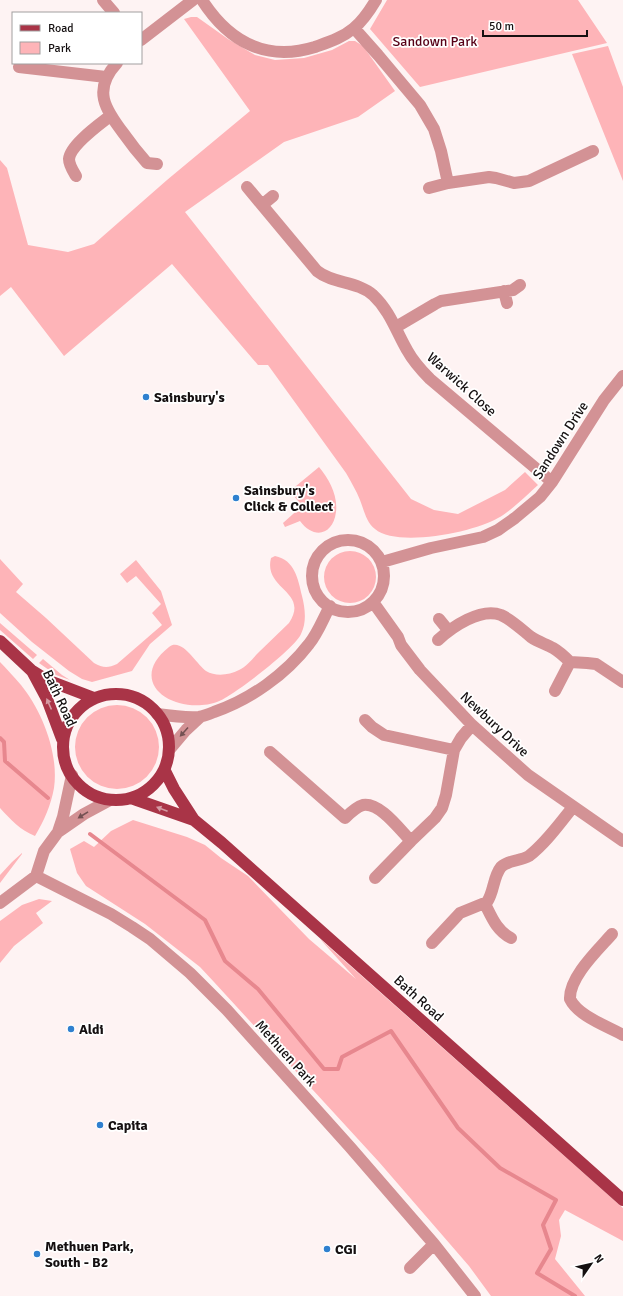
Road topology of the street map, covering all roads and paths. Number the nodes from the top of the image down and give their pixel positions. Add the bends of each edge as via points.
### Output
1 (103, 0) edge
2 (193, 0) edge
3 (202, 0) edge
4 (376, 0) edge
5 (113, 12) edge
6 (354, 28) junction
7 (142, 39) edge
8 (116, 64) edge
9 (19, 67) dead end
10 (106, 77) junction
11 (110, 116) junction
12 (593, 151) dead end
13 (150, 167) dead end
14 (76, 176) dead end
15 (448, 183) junction
16 (247, 187) dead end
17 (429, 188) dead end
18 (273, 196) dead end
19 (262, 205) junction
20 (520, 285) dead end
21 (396, 326) junction
22 (621, 380) edge
23 (552, 482) junction
24 (382, 562) junction
25 (372, 602) junction
26 (330, 606) junction
27 (439, 619) dead end
28 (448, 630) junction
29 (0, 640) edge
30 (438, 640) dead end
31 (570, 662) junction
32 (31, 670) junction
33 (623, 682) edge
34 (555, 691) dead end
35 (94, 698) junction
36 (157, 714) junction
37 (200, 717) junction
38 (365, 720) dead end
39 (472, 725) junction
40 (62, 739) junction
41 (170, 749) junction
42 (454, 750) junction
43 (270, 752) dead end
44 (165, 771) junction
45 (72, 775) junction
46 (131, 798) junction
47 (110, 800) junction
48 (573, 807) junction
49 (194, 820) junction
50 (58, 832) junction
51 (411, 841) junction
52 (623, 841) edge
53 (36, 876) junction
54 (375, 878) dead end
55 (0, 903) edge
56 (485, 904) junction
57 (612, 934) dead end
58 (511, 938) dead end
59 (432, 943) dead end
60 (623, 1035) edge
61 (623, 1200) edge
62 (434, 1244) junction
63 (410, 1268) dead end
64 (475, 1296) edge

1 - 5 street
2 - 7 street
3 - 6 street via 212,16 225,28 239,39 265,50 286,52 309,49 330,42
4 - 6 street via 366,16
6 - 15 street via 420,105 434,129 442,151
8 - 10 street
9 - 10 street
10 - 11 street via 104,104
11 - 13 street
11 - 14 street via 87,134 73,150 69,158
12 - 15 street via 521,183 489,177
15 - 17 street
16 - 19 street, Warwick Close
18 - 19 street
19 - 21 street, Warwick Close via 290,234 321,274 368,291 382,304
20 - 21 street via 505,297 441,301
21 - 23 street, Warwick Close via 409,354 430,379
22 - 23 street, Sandown Drive via 604,400
23 - 24 street, Sandown Drive via 528,508 498,530 483,537
24 - 25 street via 382,588
24 - 26 street via 373,549 359,541 343,540 328,546 317,558 312,573 318,595
25 - 26 street via 352,612 340,611
25 - 39 street, Newbury Drive via 420,670
26 - 37 street via 309,644 288,666 266,684 237,702
27 - 28 street
28 - 30 street
28 - 31 street via 489,612 513,622
29 - 32 main road, Bath Road
31 - 33 street via 596,664
31 - 34 street
32 - 35 main road, Bath Road via 47,680
40 -> 32 main road, Bath Road via 47,699
35 - 36 main road via 109,694 126,694 142,701
35 - 40 main road via 70,720
36 - 37 street
36 - 41 main road via 167,732
37 -> 41 street
38 - 42 street via 384,735
39 - 42 street via 463,734
39 - 48 street, Newbury Drive via 528,775
40 - 45 main road via 65,760
41 - 44 main road
42 - 51 street via 442,808
43 - 51 street via 345,818 360,807 372,806 385,814
44 - 46 main road via 156,782
44 - 49 main road, Bath Road
45 - 47 main road via 92,794
45 - 50 street
46 - 47 main road
49 -> 46 main road, Bath Road
47 -> 50 street
48 - 52 street, Newbury Drive
48 - 56 street via 532,854 501,868
49 - 61 main road, Bath Road
50 - 53 street via 44,851
51 - 54 street
53 - 55 street
53 - 62 street, Methuen Park via 132,927 190,973 304,1095
56 - 58 street via 495,924
56 - 59 street via 460,913
57 - 60 street via 575,980 570,998 579,1010
62 - 63 street
62 - 64 street, Methuen Park

